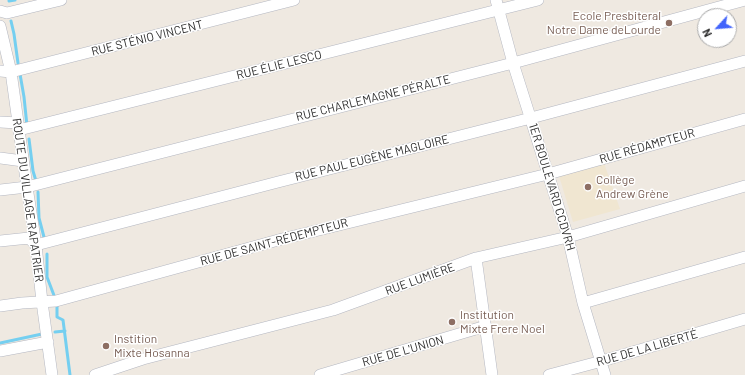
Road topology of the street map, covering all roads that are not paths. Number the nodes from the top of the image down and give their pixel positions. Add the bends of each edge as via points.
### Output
1 (61, 0) edge
2 (294, 0) edge
3 (538, 0) edge
4 (745, 0) edge
5 (498, 5) edge
6 (0, 11) edge
7 (0, 26) edge
8 (745, 61) edge
9 (513, 63) junction
10 (6, 72) edge
11 (531, 118) junction
12 (745, 118) edge
13 (0, 122) edge
14 (18, 127) junction
15 (0, 158) edge
16 (23, 161) junction
17 (548, 174) junction
18 (745, 186) edge
19 (26, 187) junction
20 (0, 190) edge
21 (568, 237) junction
22 (0, 241) edge
23 (36, 245) junction
24 (476, 258) junction
25 (745, 258) edge
26 (42, 302) junction
27 (583, 303) junction
28 (0, 306) edge
29 (745, 319) edge
30 (486, 326) junction
31 (48, 342) junction
32 (0, 351) edge
33 (602, 361) junction
34 (52, 375) edge
35 (95, 375) edge
36 (320, 375) edge
37 (492, 375) edge
38 (549, 375) edge
39 (605, 375) edge

1 - 6 street via 6,13
2 - 10 street, RUE STÉNIO VINCENT
3 - 5 street, RUE ÉLIE LESCO
4 - 9 street, RUE CHARLEMAGNE PÉRALTE
5 - 9 street, 1ER BOULEVARD CCDVRH
5 - 14 street, RUE ÉLIE LESCO
7 - 10 street, ROUTE DU VILLAGE RAPATRIER
8 - 11 street, RUE PAUL EUGÈNE MAGLOIRE
9 - 11 street, 1ER BOULEVARD CCDVRH
9 - 19 street, RUE CHARLEMAGNE PÉRALTE
10 - 14 street, ROUTE DU VILLAGE RAPATRIER
11 - 17 street, 1ER BOULEVARD CCDVRH
11 - 23 street, RUE PAUL EUGÈNE MAGLOIRE
12 - 17 street, RUE RÉDAMPTEUR
13 - 14 street, RUE ÉLIE LESCO
14 - 16 street, ROUTE DU VILLAGE RAPATRIER
15 - 16 street
16 - 19 street, ROUTE DU VILLAGE RAPATRIER
17 - 21 street, 1ER BOULEVARD CCDVRH
17 - 26 street, RUE DE SAINT-RÉDEMPTEUR via 282,239 56,301
18 - 21 street, RUE LUMIÈRE
19 - 20 street, RUE CHARLEMAGNE PÉRALTE
19 - 23 street, ROUTE DU VILLAGE RAPATRIER
21 - 24 street, RUE LUMIÈRE
21 - 27 street, 1ER BOULEVARD CCDVRH
22 - 23 street via 29,238
23 - 26 street, ROUTE DU VILLAGE RAPATRIER
24 - 30 street
24 - 35 street, RUE LUMIÈRE via 333,310 142,359
25 - 27 street
26 - 28 street, RUE DE SAINT-RÉDEMPTEUR
26 - 31 street, ROUTE DU VILLAGE RAPATRIER
27 - 33 street, 1ER BOULEVARD CCDVRH
29 - 33 street, RUE DE LA LIBERTÉ
30 - 36 street, RUE DE L'UNION
30 - 37 street
31 - 32 street
31 - 34 street, ROUTE DU VILLAGE RAPATRIER
33 - 38 street, RUE DE LA LIBERTÉ
33 - 39 street, 1ER BOULEVARD CCDVRH

